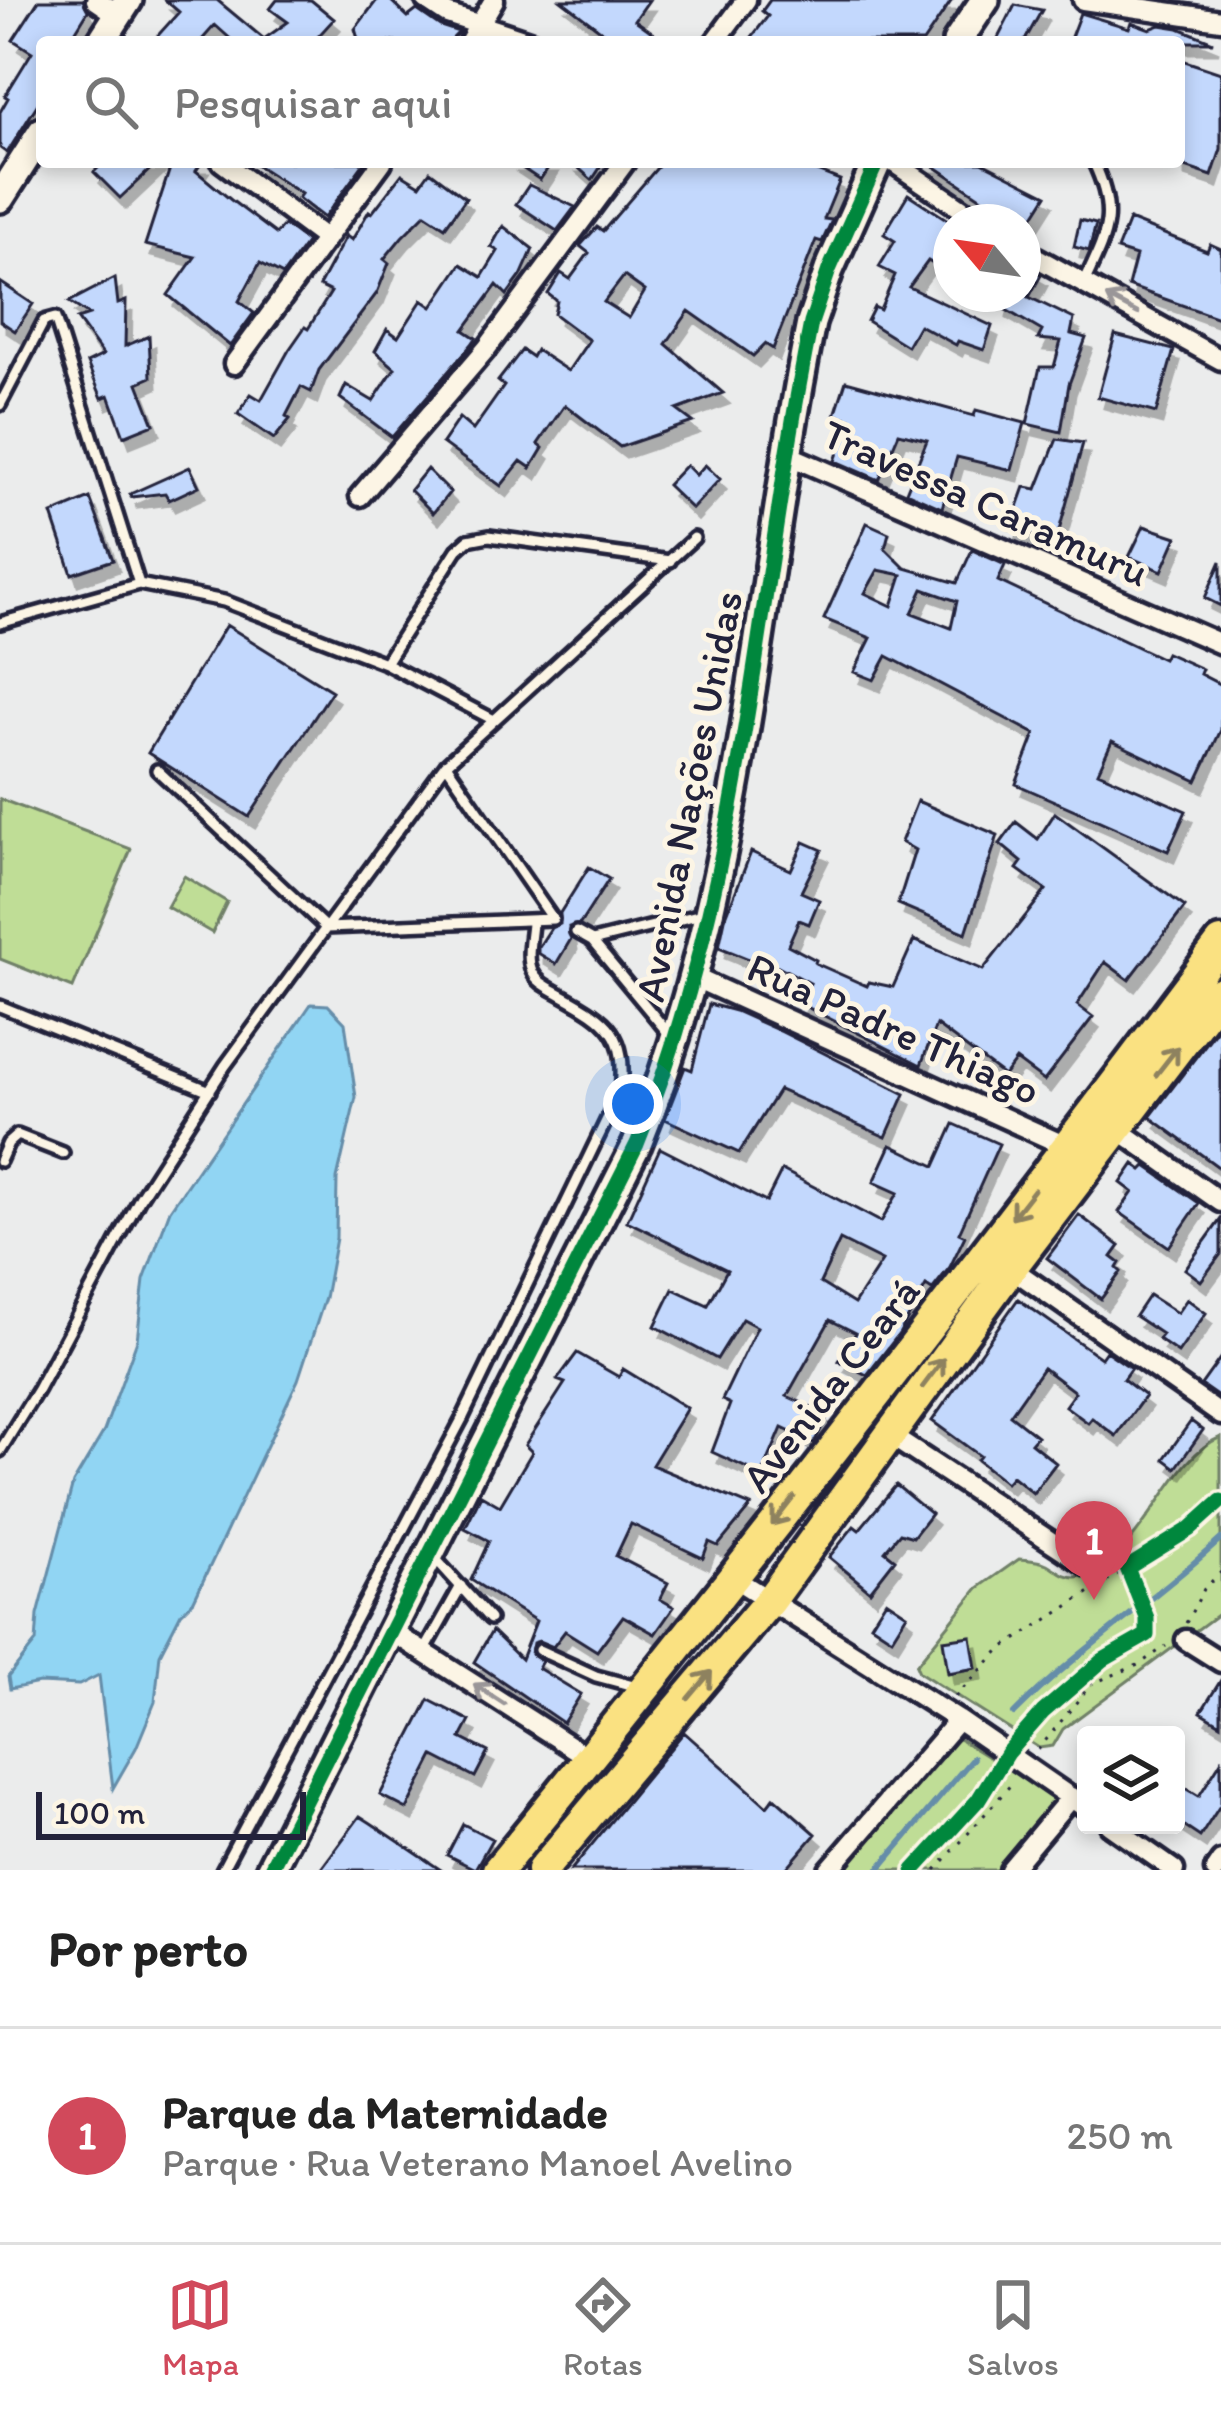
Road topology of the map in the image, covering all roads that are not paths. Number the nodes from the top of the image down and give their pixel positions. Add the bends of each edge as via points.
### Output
1 (426, 0) edge
2 (494, 0) edge
3 (746, 0) edge
4 (985, 0) edge
5 (1083, 0) edge
6 (114, 5) edge
7 (1221, 20) edge
8 (475, 34) edge
9 (102, 36) edge
10 (719, 36) edge
11 (961, 36) edge
12 (36, 140) edge
13 (230, 168) edge
14 (378, 168) edge
15 (621, 168) edge
16 (874, 168) edge
17 (902, 168) edge
18 (1096, 168) edge
19 (5, 179) edge
20 (955, 204) edge
21 (326, 239) junction
22 (1041, 260) edge
23 (1083, 285) junction
24 (1221, 360) edge
25 (234, 364) dead end
26 (0, 405) edge
27 (788, 455) junction
28 (360, 496) dead end
29 (694, 538) dead end
30 (670, 561) junction
31 (139, 584) junction
32 (0, 622) edge
33 (1221, 644) edge
34 (385, 663) junction
35 (492, 719) junction
36 (446, 764) junction
37 (157, 770) dead end
38 (711, 911) junction
39 (532, 923) junction
40 (326, 928) junction
41 (575, 932) dead end
42 (592, 941) junction
43 (1221, 944) edge
44 (691, 976) junction
45 (1221, 992) edge
46 (0, 1006) edge
47 (676, 1043) junction
48 (210, 1091) junction
49 (1116, 1128) junction
50 (1068, 1147) junction
51 (62, 1153) dead end
52 (0, 1161) edge
53 (1221, 1202) edge
54 (1012, 1268) junction
55 (1221, 1415) edge
56 (888, 1434) junction
57 (0, 1451) edge
58 (429, 1552) junction
59 (1088, 1566) dead end
60 (732, 1577) junction
61 (461, 1586) junction
62 (770, 1600) junction
63 (490, 1619) dead end
64 (389, 1630) junction
65 (1186, 1640) road end
66 (539, 1650) dead end
67 (424, 1652) junction
68 (1221, 1662) edge
69 (647, 1689) junction
70 (949, 1715) junction
71 (587, 1757) junction
72 (635, 1763) junction
73 (562, 1792) junction
74 (1077, 1802) edge
75 (1077, 1804) edge
76 (1123, 1834) edge
77 (549, 1862) edge
78 (1221, 1862) edge
79 (222, 1870) edge
80 (270, 1870) edge
81 (498, 1870) edge
82 (829, 1870) edge
83 (1010, 1870) edge
84 (1174, 1870) edge
85 (1215, 1870) edge

1 - 8 street
2 - 8 street
3 - 10 street
4 - 11 street
5 - 7 street
6 - 9 street
12 - 19 street
13 - 21 street
14 - 21 street
15 - 28 street via 487,348
16 - 27 street, Avenida Nações Unidas via 818,298
17 - 20 street
18 - 23 lane via 1110,220
21 - 25 street
22 - 23 street
24 -> 23 street
26 - 31 lane via 44,321 55,318
27 - 33 street, Travessa Caramuru
27 - 38 street, Avenida Nações Unidas
29 - 30 lane
30 - 34 lane via 489,536 468,540
30 - 35 lane
31 - 32 lane
31 - 34 lane via 224,601
34 - 35 lane
35 - 36 lane
36 - 39 lane via 554,920
36 - 40 lane
37 - 40 lane
38 - 42 lane
38 - 44 street, Avenida Nações Unidas
39 - 40 lane
39 - 79 lane via 533,974 615,1031 625,1057 622,1090 462,1419
40 - 48 lane
41 - 42 lane
42 - 47 lane
43 - 50 main road, Avenida Ceará
44 - 47 street, Avenida Nações Unidas
44 - 50 street, Rua Padre Thiago
49 -> 45 main road, Avenida Ceará
46 - 48 lane
47 - 58 street, Avenida Nações Unidas via 637,1144
48 - 57 lane via 140,1198
49 - 53 street
49 - 54 main road, Avenida Ceará
50 -> 60 main road, Avenida Ceará
51 - 52 lane via 17,1135
54 - 55 street
56 -> 54 main road, Avenida Ceará
56 - 59 street
56 - 62 main road, Avenida Ceará
58 - 61 lane
58 - 64 street, Avenida Nações Unidas
60 - 62 street
60 - 69 main road, Avenida Ceará
61 - 63 lane
61 - 67 lane
62 - 70 street
72 -> 62 main road, Avenida Ceará
64 - 67 street
64 - 80 street, Avenida Nações Unidas
65 - 68 street
66 - 69 lane
71 -> 67 street
69 - 71 main road, Avenida Ceará
69 - 72 main road via 653,1711
70 - 74 street
70 - 82 street
71 - 73 main road, Avenida Ceará
72 - 77 main road, Avenida Ceará
73 - 77 main road
73 - 81 main road, Avenida Ceará
75 - 83 street
76 - 84 street
78 - 85 street

